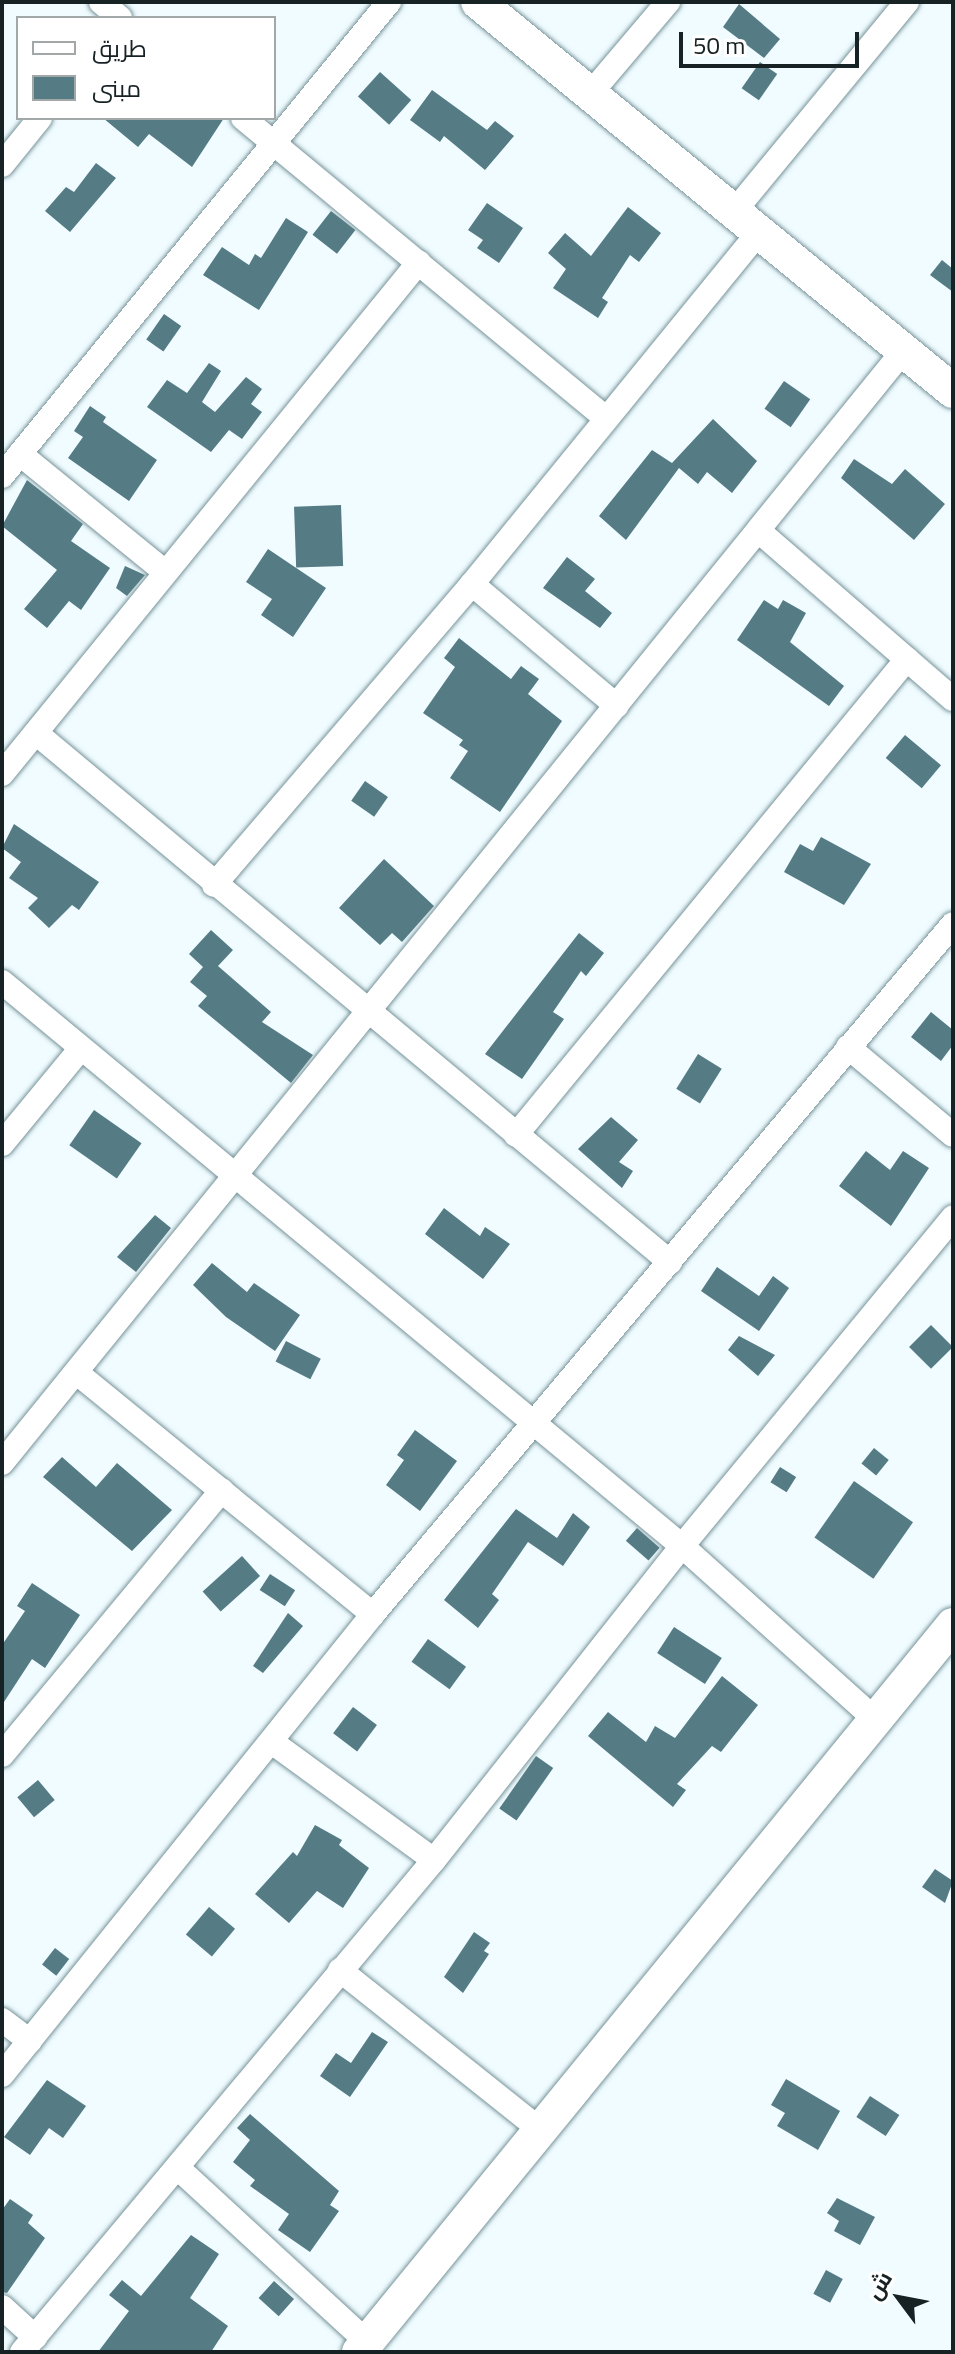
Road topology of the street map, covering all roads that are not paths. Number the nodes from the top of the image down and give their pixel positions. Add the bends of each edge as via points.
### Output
1 (101, 2) edge
2 (389, 2) edge
3 (478, 2) edge
4 (668, 2) edge
5 (907, 2) edge
6 (118, 16) edge
7 (590, 94) junction
8 (38, 120) edge
9 (245, 120) edge
10 (275, 144) junction
11 (2, 165) edge
12 (744, 224) junction
13 (419, 262) junction
14 (903, 351) junction
15 (953, 391) edge
16 (605, 418) junction
17 (20, 454) junction
18 (2, 476) edge
19 (760, 532) junction
20 (165, 572) junction
21 (472, 584) junction
22 (907, 659) junction
23 (953, 699) edge
24 (617, 706) junction
25 (36, 733) junction
26 (2, 774) edge
27 (214, 885) junction
28 (953, 924) edge
29 (2, 982) edge
30 (369, 1015) junction
31 (848, 1047) junction
32 (81, 1048) junction
33 (516, 1135) junction
34 (953, 1135) edge
35 (2, 1144) edge
36 (236, 1174) junction
37 (953, 1217) edge
38 (670, 1262) junction
39 (77, 1373) junction
40 (537, 1424) junction
41 (2, 1463) edge
42 (222, 1490) junction
43 (682, 1546) junction
44 (373, 1614) junction
45 (953, 1625) edge
46 (876, 1720) junction
47 (272, 1742) junction
48 (2, 1755) edge
49 (434, 1860) junction
50 (340, 1970) junction
51 (2, 2020) edge
52 (30, 2041) junction
53 (2, 2075) edge
54 (543, 2132) junction
55 (179, 2169) junction
56 (2, 2307) edge
57 (29, 2344) edge
58 (363, 2347) edge

1 - 6 street
2 - 10 street
3 - 7 street
4 - 7 street
5 - 12 street
7 - 12 street
8 - 11 street
9 - 10 street
10 - 13 street
10 - 17 street
12 - 14 street
12 - 16 street
13 - 16 street
13 - 20 street
14 - 15 street
14 - 19 street
16 - 21 street
17 - 18 street
17 - 20 street
19 - 22 street
19 - 24 street
20 - 25 street
21 - 24 street
21 - 27 street
22 - 23 street
22 - 33 street
24 - 30 street
25 - 26 street
25 - 27 street
27 - 30 street
28 - 31 street
29 - 32 street
30 - 33 street
30 - 36 street
31 - 34 street
31 - 38 street
32 - 35 street
32 - 36 street
33 - 38 street
36 - 39 street
36 - 40 street
37 - 43 street
38 - 40 street
39 - 41 street
39 - 42 street
40 - 43 street
40 - 44 street
42 - 44 street
42 - 48 street
43 - 46 street
43 - 49 street
44 - 47 street
45 - 46 street
46 - 54 street
47 - 49 street
47 - 52 street
49 - 50 street
50 - 54 street
50 - 55 street
51 - 52 street
52 - 53 street
54 - 58 street
55 - 57 street
55 - 58 street
56 - 57 street

